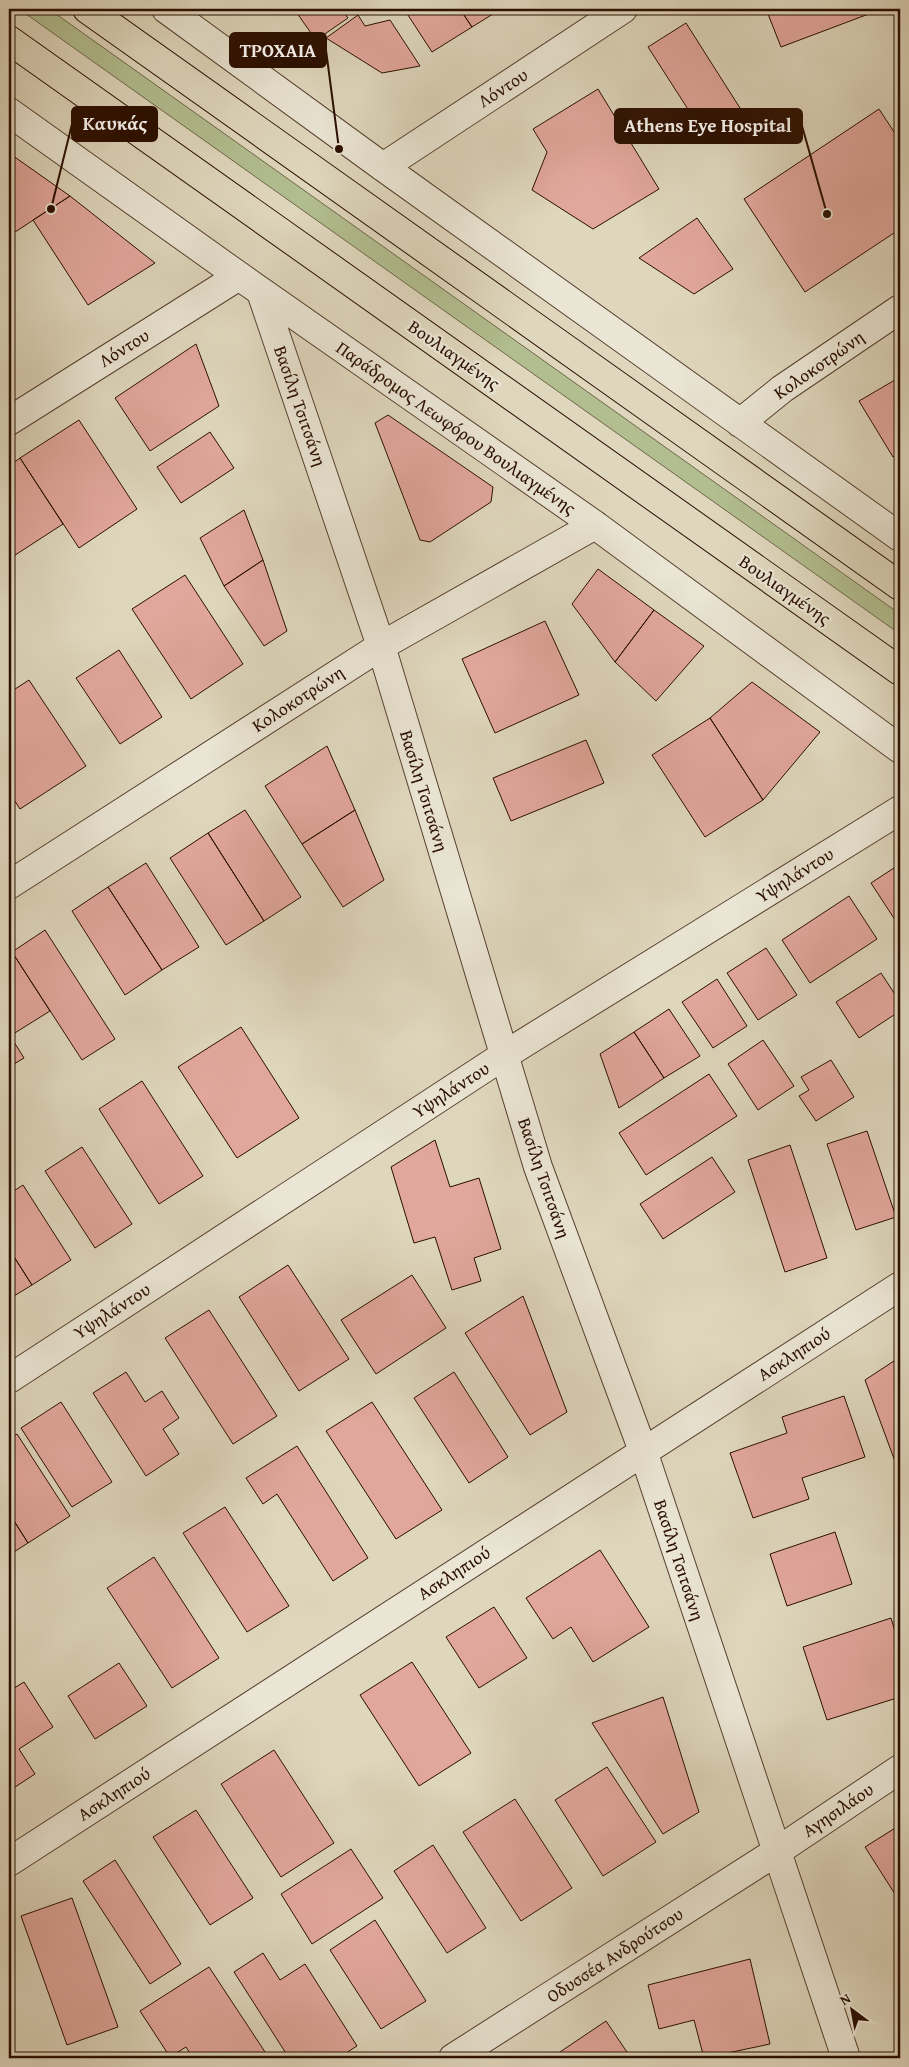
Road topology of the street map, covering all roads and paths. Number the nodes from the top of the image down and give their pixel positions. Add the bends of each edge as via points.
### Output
1 (87, 9) edge
2 (166, 9) edge
3 (624, 9) edge
4 (9, 40) edge
5 (9, 112) edge
6 (383, 167) junction
7 (239, 276) junction
8 (262, 292) junction
9 (900, 309) edge
10 (9, 421) edge
11 (740, 423) junction
12 (595, 525) junction
13 (900, 537) edge
14 (900, 586) edge
15 (381, 646) junction
16 (900, 671) edge
17 (900, 749) edge
18 (900, 810) edge
19 (9, 885) edge
20 (503, 1056) junction
21 (900, 1286) edge
22 (9, 1379) edge
23 (643, 1451) junction
24 (900, 1769) edge
25 (776, 1852) junction
26 (9, 1862) edge
27 (453, 2058) edge
28 (846, 2058) edge

1 - 14 main road
2 - 6 street
3 - 6 street, Λόντου
4 - 16 main road, Βουλιαγμένης
5 - 7 street, Παράδρομος Λεωφόρου Βουλιαγμένης
6 - 11 street
7 - 8 street, Παράδρομος Λεωφόρου Βουλιαγμένης
7 - 10 street, Λόντου
8 - 12 street, Παράδρομος Λεωφόρου Βουλιαγμένης
8 - 15 street, Βασίλη Τσιτσάνη
9 - 11 street, Κολοκοτρώνη via 782,389
11 - 13 street
12 - 15 street, Κολοκοτρώνη
12 - 17 street, Παράδρομος Λεωφόρου Βουλιαγμένης
15 - 19 street, Κολοκοτρώνη
15 - 20 street, Βασίλη Τσιτσάνη
18 - 20 street, Υψηλάντου
20 - 22 street, Υψηλάντου
20 - 23 street, Βασίλη Τσιτσάνη via 538,1167
21 - 23 street, Ασκληπιού
23 - 25 street, Βασίλη Τσιτσάνη
23 - 26 street, Ασκληπιού
24 - 25 street, Αγησιλάου
25 - 27 street, Οδυσσέα Ανδρούτσου
25 - 28 street, Βασίλη Τσιτσάνη

